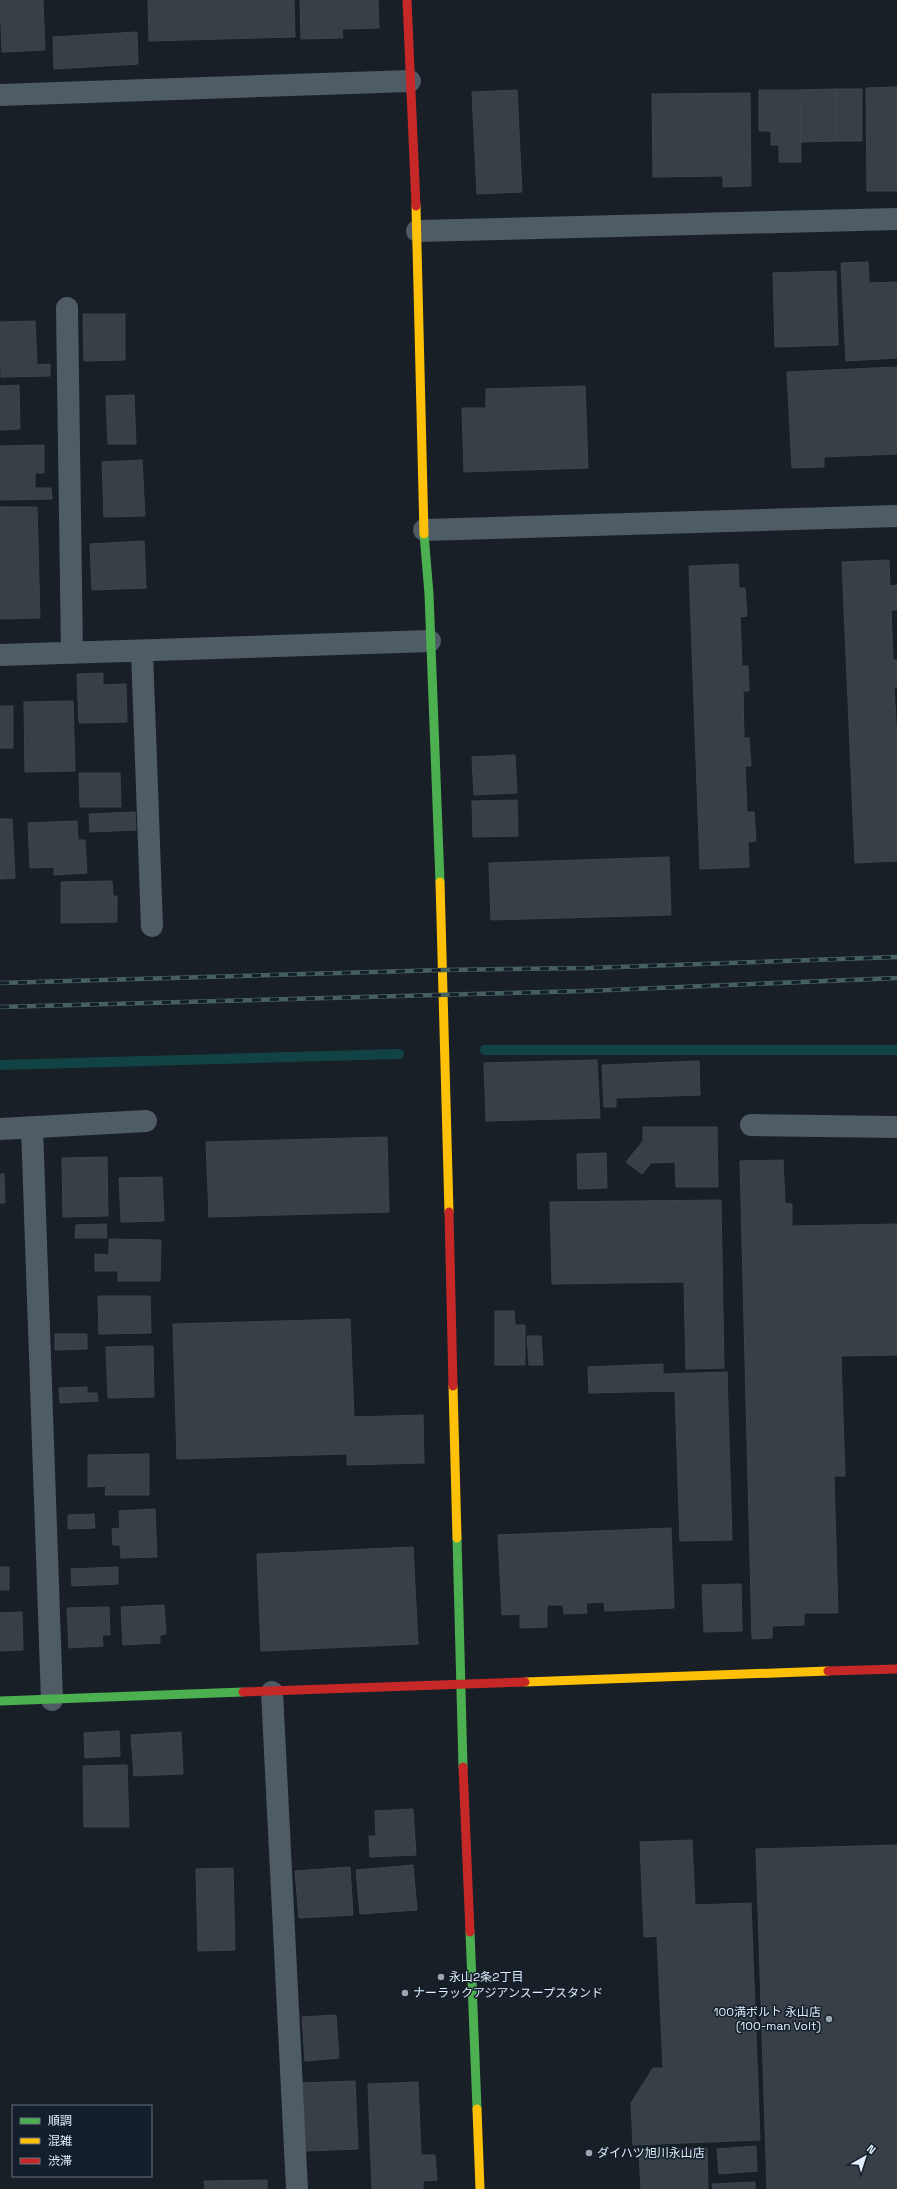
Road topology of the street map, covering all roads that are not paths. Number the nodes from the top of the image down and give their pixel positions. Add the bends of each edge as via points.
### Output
1 (408, 0) edge
2 (410, 81) junction
3 (0, 95) edge
4 (897, 219) edge
5 (417, 231) junction
6 (67, 308) dead end
7 (897, 516) edge
8 (424, 530) junction
9 (430, 641) junction
10 (142, 651) junction
11 (72, 653) junction
12 (0, 655) edge
13 (152, 926) dead end
14 (146, 1121) dead end
15 (751, 1124) dead end
16 (897, 1127) edge
17 (32, 1128) junction
18 (0, 1129) edge
19 (897, 1669) edge
20 (460, 1685) junction
21 (272, 1692) junction
22 (52, 1700) junction
23 (0, 1701) edge
24 (297, 2189) edge
25 (480, 2189) edge

1 - 2 street
2 - 3 street
2 - 5 street
4 - 5 street
5 - 8 street
6 - 11 street
7 - 8 street
8 - 9 street
9 - 10 street
9 - 20 street via 444,993
10 - 11 street
10 - 13 street
11 - 12 street
14 - 17 street
15 - 16 street
17 - 18 street
17 - 22 street
19 - 20 street
20 - 21 street
20 - 25 street
21 - 22 street
21 - 24 street
22 - 23 street

